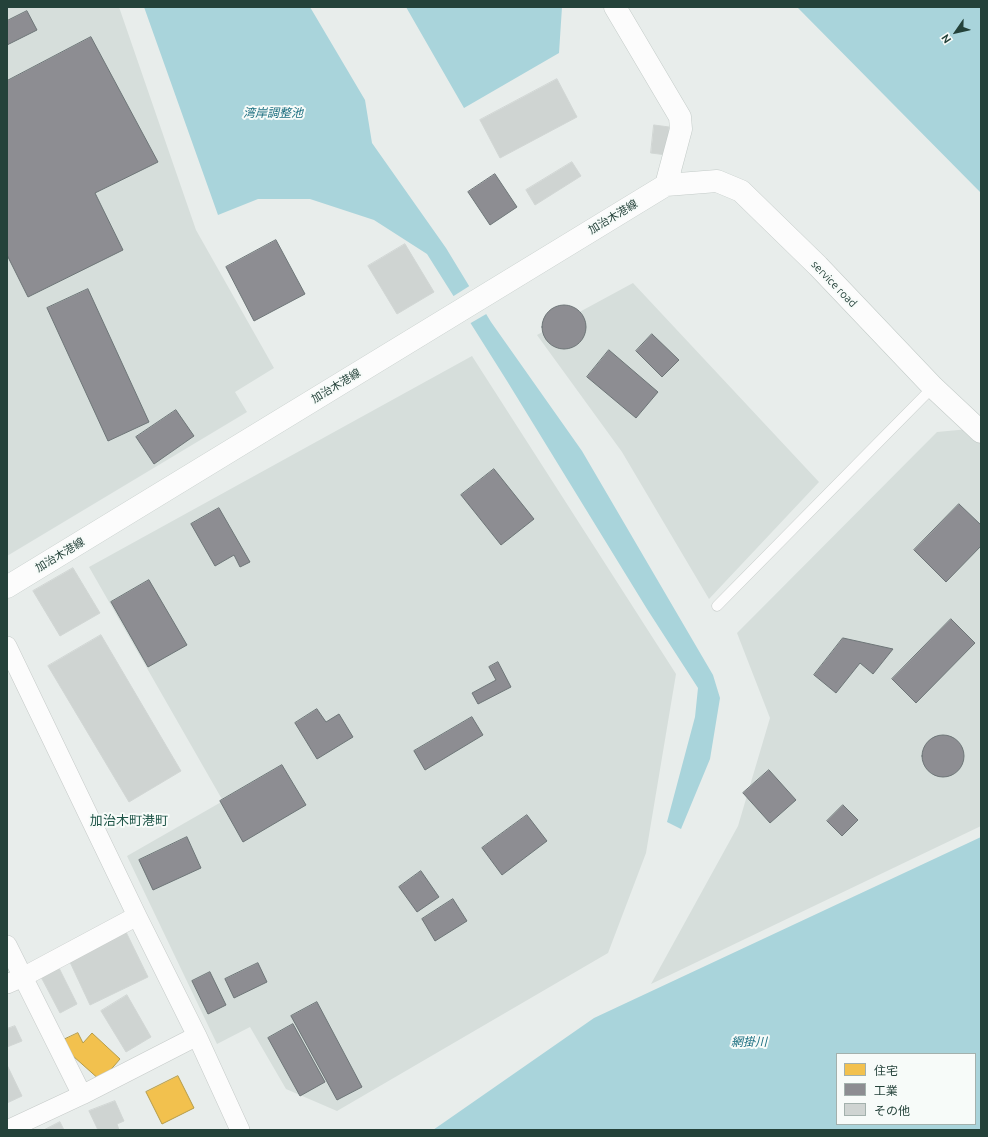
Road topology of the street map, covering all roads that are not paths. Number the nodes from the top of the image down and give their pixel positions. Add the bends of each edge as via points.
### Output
1 (615, 7) edge
2 (666, 185) junction
3 (933, 387) junction
4 (981, 432) edge
5 (7, 587) edge
6 (717, 606) dead end
7 (7, 646) edge
8 (137, 916) junction
9 (7, 945) edge
10 (15, 980) edge
11 (197, 1036) junction
12 (82, 1096) junction
13 (7, 1130) edge
14 (240, 1130) edge

1 - 2 main road via 680,117 681,129
2 - 3 main road, service road via 716,182 741,191 818,266
2 - 5 main road, 加治木港線
3 - 4 main road, service road
3 - 6 lane
7 - 8 street
8 - 10 street
8 - 11 street
9 - 10 street
10 - 12 street
11 - 12 street
11 - 14 street
12 - 13 street

